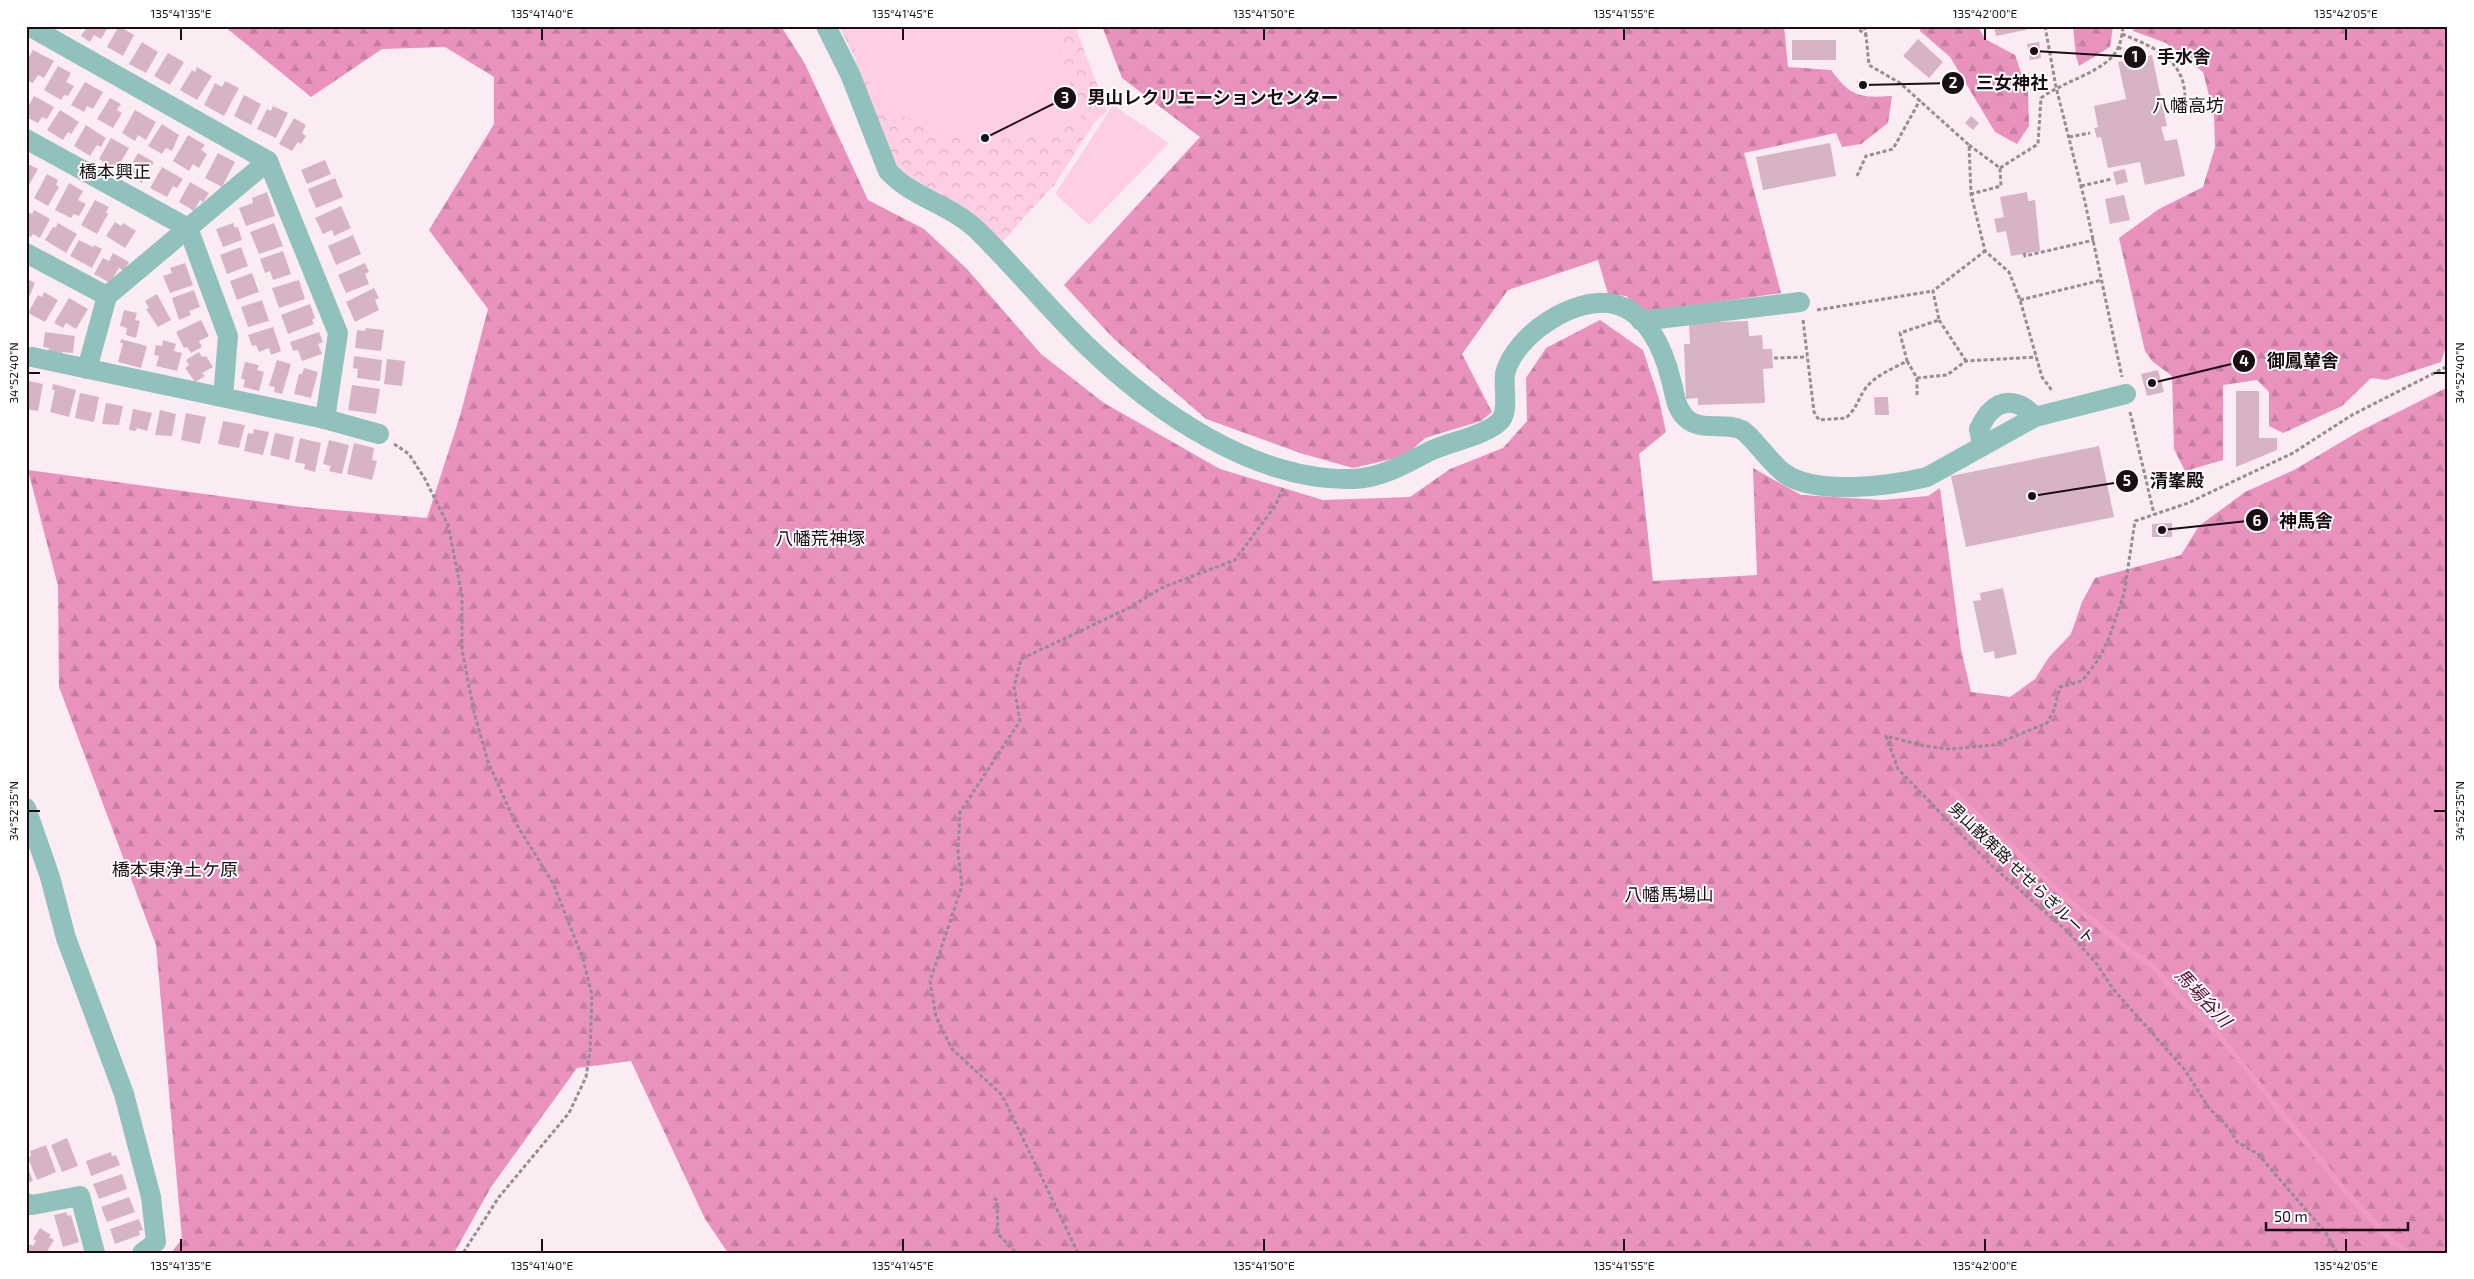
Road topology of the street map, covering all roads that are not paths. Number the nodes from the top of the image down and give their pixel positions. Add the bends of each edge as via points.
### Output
1 (29, 26) edge
2 (826, 26) edge
3 (26, 139) edge
4 (268, 161) junction
5 (188, 228) junction
6 (26, 253) edge
7 (107, 296) junction
8 (1801, 307) road end
9 (1641, 320) junction
10 (32, 358) dead end
11 (86, 369) junction
12 (2126, 394) road end
13 (223, 397) junction
14 (324, 419) junction
15 (379, 434) road end
16 (26, 808) edge
17 (26, 1203) edge
18 (94, 1253) edge
19 (142, 1253) edge

1 - 4 street
2 - 9 street via 850,74 888,171 899,183 964,219 1086,345 1133,386 1188,427 1234,451 1290,471 1356,479 1408,464 1430,451 1486,430 1500,420 1504,412 1506,372 1512,355 1523,341 1553,318 1590,303 1602,302 1619,305
3 - 5 street
4 - 5 street
4 - 14 street via 338,333
5 - 7 street
5 - 13 street via 228,336
6 - 7 street
7 - 11 street
8 - 9 street
9 - 12 street via 1657,339 1666,359 1677,406 1686,419 1698,425 1744,431 1773,465 1803,483 1847,486 1907,482 1927,477 2035,417
10 - 11 street
11 - 13 street
13 - 14 street
14 - 15 street
16 - 19 street via 50,877 66,938 124,1094 151,1197 156,1242
17 - 18 street via 32,1205 80,1196

